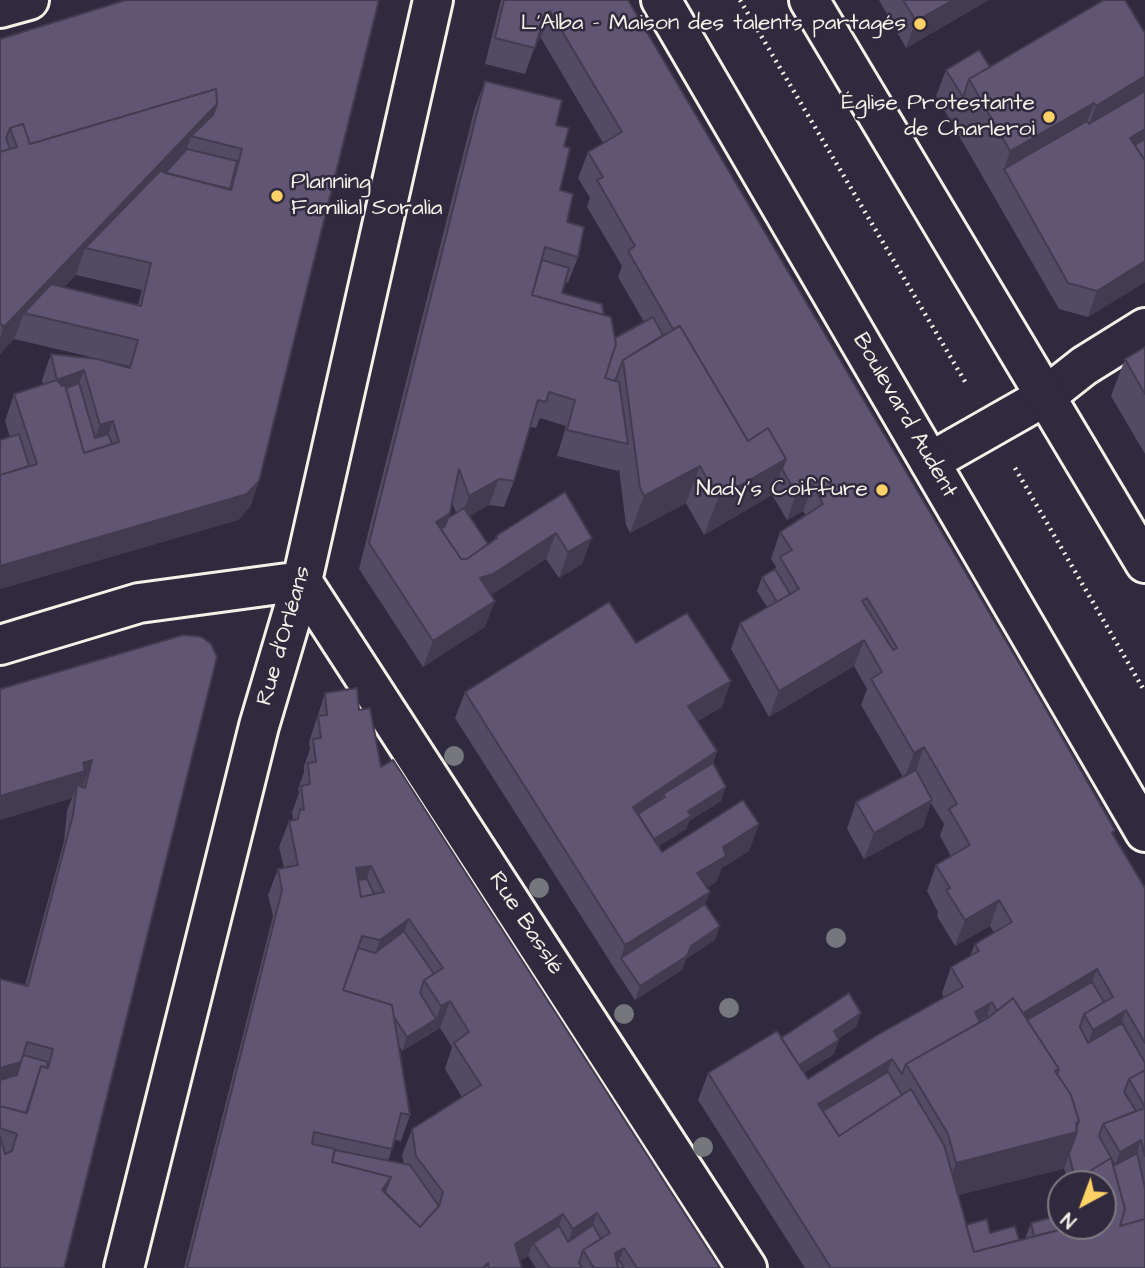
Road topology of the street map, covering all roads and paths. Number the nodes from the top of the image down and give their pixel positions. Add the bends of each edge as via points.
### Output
1 (29, 0) edge
2 (433, 0) edge
3 (661, 0) edge
4 (740, 0) edge
5 (809, 0) edge
6 (0, 8) edge
7 (1145, 328) edge
8 (1046, 396) junction
9 (991, 426) junction
10 (930, 462) junction
11 (1145, 563) edge
12 (302, 581) junction
13 (0, 645) edge
14 (1145, 692) edge
15 (1145, 832) edge
16 (124, 1268) edge
17 (747, 1268) edge

1 - 6 street
2 - 12 street, Rue d'Orléans
3 - 10 street, Boulevard Audent
4 - 9 path
5 - 8 street
7 - 8 street
8 - 9 street
8 - 11 street
9 - 10 street
9 - 14 path
10 - 15 street, Boulevard Audent
12 - 13 street via 139,603
12 - 16 street, Rue d'Orléans via 256,740
12 - 17 street, Rue Basslé

